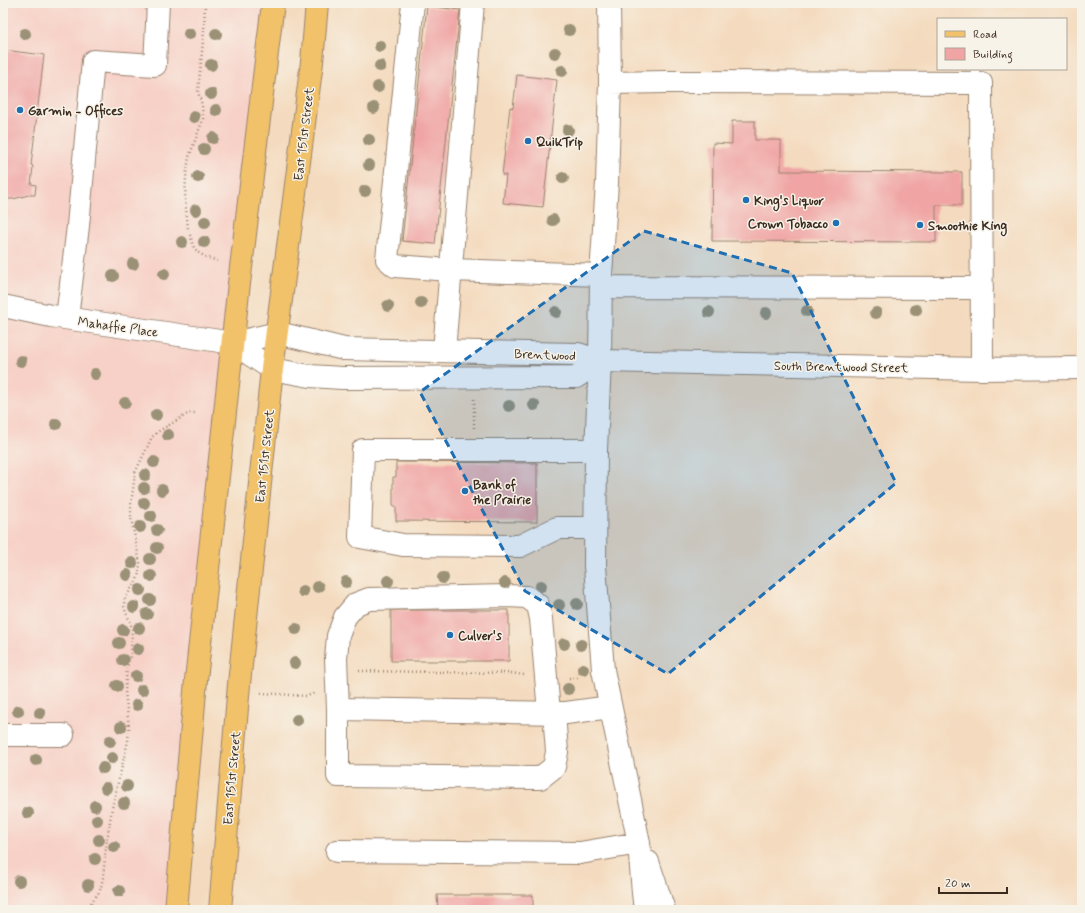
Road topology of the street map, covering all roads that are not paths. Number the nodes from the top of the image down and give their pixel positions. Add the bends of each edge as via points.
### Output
1 (158, 3) edge
2 (273, 3) edge
3 (317, 3) edge
4 (413, 3) edge
5 (473, 3) edge
6 (609, 3) edge
7 (610, 83) junction
8 (451, 270) junction
9 (601, 281) junction
10 (982, 288) junction
11 (3, 306) edge
12 (67, 318) junction
13 (278, 333) junction
14 (233, 343) junction
15 (444, 351) junction
16 (600, 361) junction
17 (1082, 368) edge
18 (272, 369) junction
19 (982, 369) junction
20 (596, 450) junction
21 (595, 528) junction
22 (610, 707) junction
23 (338, 709) junction
24 (552, 713) junction
25 (3, 735) edge
26 (63, 735) dead end
27 (639, 843) junction
28 (337, 851) dead end
29 (176, 910) edge
30 (220, 910) edge
31 (645, 910) edge
32 (664, 910) edge

1 - 12 street via 155,65 93,61
2 - 14 main road
3 - 13 main road, East 151st Street
4 - 8 street via 387,259 395,266
5 - 8 street
6 - 7 street
7 - 9 street
7 - 10 street via 981,83
8 - 9 street
8 - 15 street
9 - 10 street
9 - 16 street
10 - 19 street
11 - 12 street, Mahaffie Place
12 - 14 street, Mahaffie Place
13 - 14 street, Brentwood
13 - 15 street, Brentwood via 344,348
13 - 18 main road, East 151st Street
14 - 18 street, Brentwood
14 - 29 main road via 196,680
15 - 16 street, Brentwood via 578,354
16 - 18 street, Brentwood via 576,377 342,378 310,376
16 - 19 street, South Brentwood Street
16 - 20 street
17 - 19 street, South Brentwood Street
18 - 30 main road, East 151st Street
20 - 21 street
20 - 21 street via 363,450 360,537 403,545 520,546 557,528
21 - 22 street via 594,566 602,670
22 - 24 street
22 - 27 street
23 - 24 street
23 - 24 street via 338,776 540,778 554,767 557,752
23 - 24 street via 338,636 345,617 356,604 369,599 507,596 527,597 538,605 545,678
25 - 26 street
27 - 28 street via 580,852
27 - 31 street
27 - 32 street via 651,867

